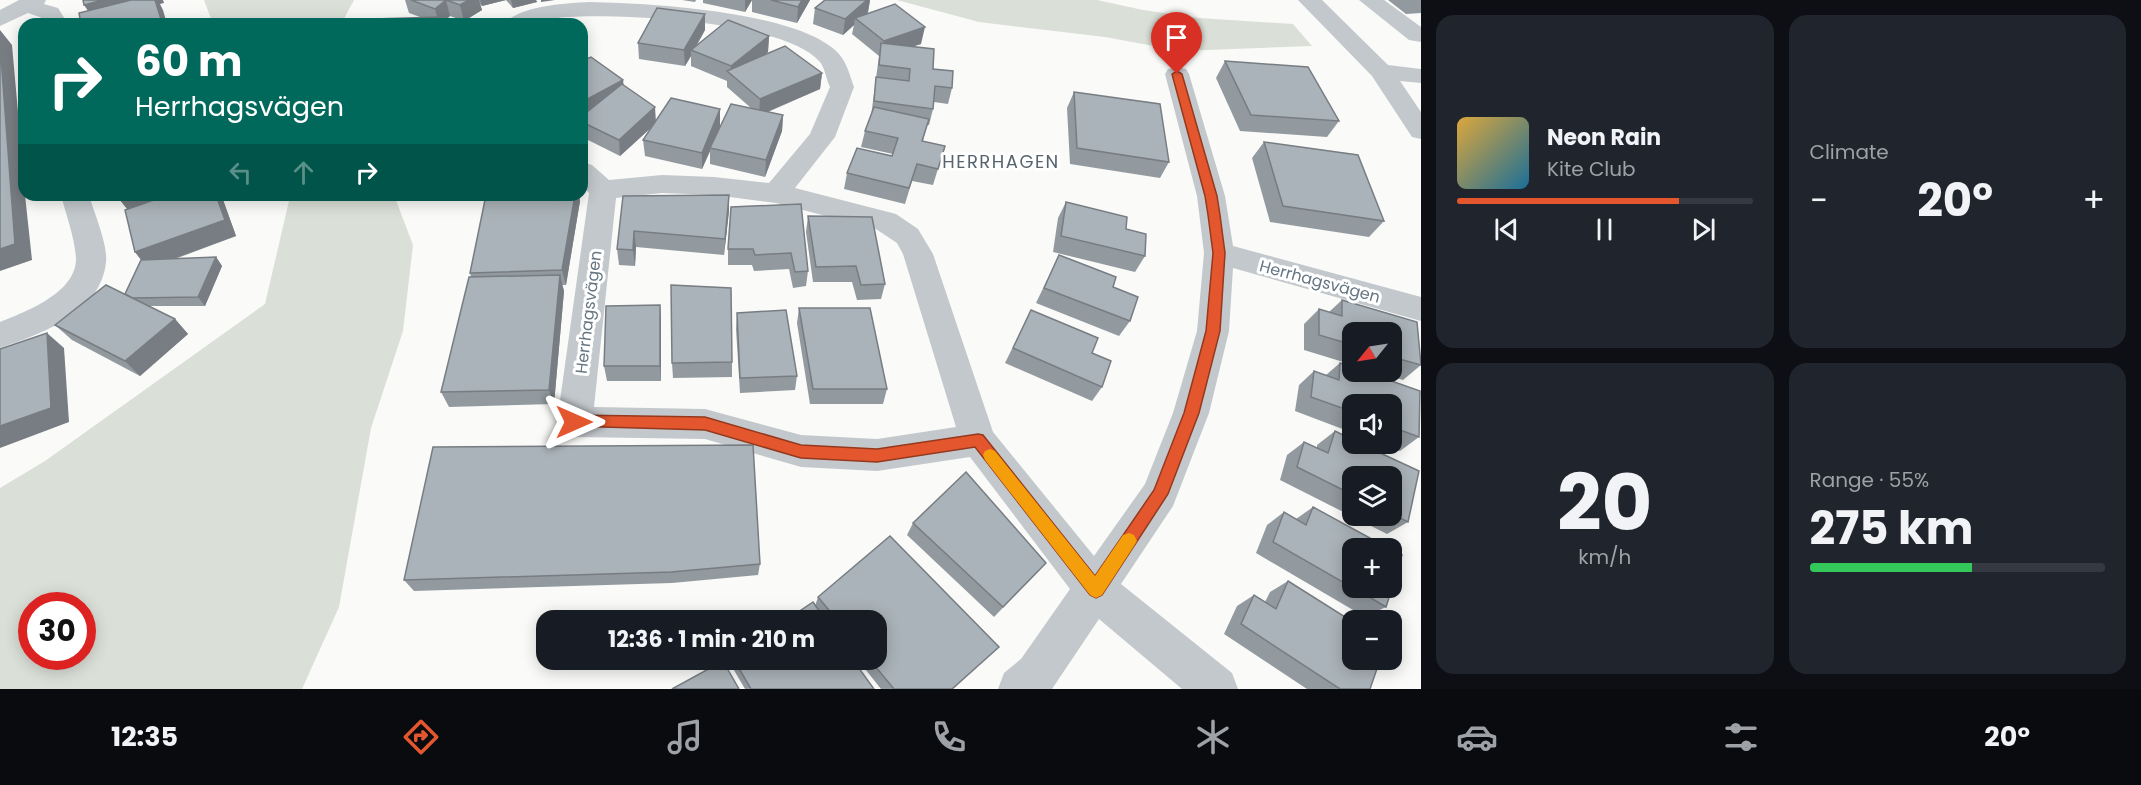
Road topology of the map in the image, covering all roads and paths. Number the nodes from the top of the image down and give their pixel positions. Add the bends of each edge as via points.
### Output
1 (1309, 0) edge
2 (1370, 0) edge
3 (31, 2) edge
4 (53, 18) edge
5 (529, 18) edge
6 (0, 19) edge
7 (1421, 35) edge
8 (1381, 72) junction
9 (1177, 74) dead end
10 (1421, 76) edge
11 (1421, 131) edge
12 (593, 180) edge
13 (776, 193) junction
14 (77, 201) edge
15 (1219, 253) junction
16 (1421, 309) edge
17 (0, 335) edge
18 (978, 440) junction
19 (1096, 590) junction
20 (1020, 689) edge
21 (1216, 689) edge

1 - 8 street
2 - 7 street
3 - 4 street
3 - 6 street
5 - 13 street via 563,10 646,10 759,26 808,42 830,58 842,87 822,137
8 - 10 street
8 - 11 street
9 - 15 street via 1211,196
12 - 13 street, Herrhagsvägen
12 - 18 street, Herrhagsvägen via 574,422 705,424 801,452 866,455
13 - 18 street, Herrhagsvägen via 886,221 908,236 918,254
14 - 17 street via 92,262 80,286 64,306
15 - 16 street, Herrhagsvägen
15 - 19 street via 1213,331 1191,413 1160,494
18 - 19 street, Herrhagsvägen
19 - 20 street
19 - 21 street, Herrhagsvägen

